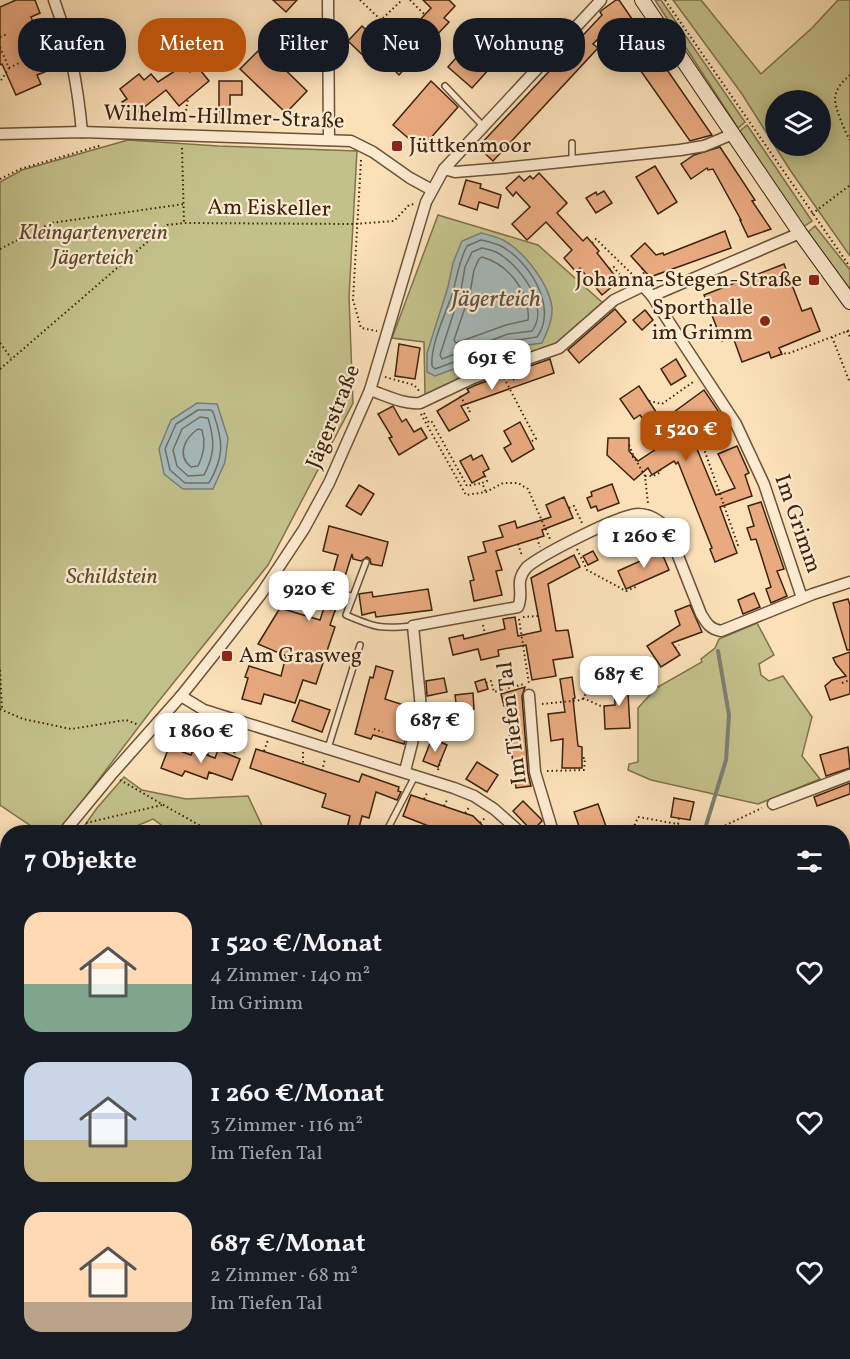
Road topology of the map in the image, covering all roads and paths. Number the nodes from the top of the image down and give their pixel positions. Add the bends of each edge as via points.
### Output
1 (54, 0) edge
2 (328, 0) edge
3 (360, 0) edge
4 (402, 0) edge
5 (410, 0) edge
6 (601, 0) edge
7 (642, 0) edge
8 (665, 0) edge
9 (425, 15) dead end
10 (379, 18) edge
11 (383, 18) edge
12 (7, 34) dead end
13 (0, 37) edge
14 (0, 48) edge
15 (18, 64) edge
16 (9, 68) junction
17 (850, 75) edge
18 (0, 82) edge
19 (445, 86) dead end
20 (188, 98) dead end
21 (483, 126) junction
22 (82, 132) junction
23 (0, 134) edge
24 (117, 134) junction
25 (733, 134) junction
26 (182, 136) junction
27 (329, 140) junction
28 (850, 140) edge
29 (572, 143) dead end
30 (362, 145) junction
31 (572, 162) junction
32 (444, 169) junction
33 (0, 179) edge
34 (850, 185) edge
35 (432, 190) junction
36 (426, 202) junction
37 (183, 204) junction
38 (812, 214) junction
39 (184, 223) junction
40 (356, 224) junction
41 (800, 233) junction
42 (592, 243) dead end
43 (0, 249) edge
44 (850, 267) edge
45 (609, 269) dead end
46 (643, 285) junction
47 (631, 290) junction
48 (652, 296) junction
49 (850, 302) edge
50 (848, 330) edge
51 (387, 332) junction
52 (832, 337) junction
53 (850, 337) edge
54 (0, 343) edge
55 (780, 351) dead end
56 (11, 358) junction
57 (0, 369) edge
58 (500, 370) junction
59 (704, 375) junction
60 (383, 376) dead end
61 (850, 383) edge
62 (369, 390) junction
63 (649, 401) dead end
64 (419, 405) junction
65 (736, 424) junction
66 (530, 427) junction
67 (524, 430) dead end
68 (530, 442) dead end
69 (629, 445) dead end
70 (710, 466) junction
71 (706, 468) dead end
72 (660, 470) dead end
73 (485, 476) dead end
74 (645, 476) junction
75 (482, 483) junction
76 (486, 492) junction
77 (569, 508) dead end
78 (649, 516) junction
79 (587, 534) junction
80 (573, 541) junction
81 (734, 547) dead end
82 (555, 551) junction
83 (366, 562) dead end
84 (850, 583) edge
85 (635, 585) dead end
86 (310, 591) dead end
87 (261, 594) junction
88 (298, 594) dead end
89 (340, 594) dead end
90 (317, 596) dead end
91 (352, 596) junction
92 (802, 598) junction
93 (300, 600) dead end
94 (309, 603) junction
95 (314, 604) junction
96 (346, 615) junction
97 (538, 616) dead end
98 (413, 626) junction
99 (360, 645) dead end
100 (679, 645) dead end
101 (675, 648) dead end
102 (0, 670) edge
103 (850, 680) edge
104 (613, 681) dead end
105 (486, 683) dead end
106 (529, 683) junction
107 (842, 683) dead end
108 (181, 696) junction
109 (583, 698) junction
110 (530, 700) junction
111 (603, 707) dead end
112 (1, 709) edge
113 (453, 712) dead end
114 (421, 714) junction
115 (240, 721) junction
116 (150, 729) junction
117 (374, 729) dead end
118 (383, 732) dead end
119 (233, 743) junction
120 (210, 745) junction
121 (328, 748) junction
122 (184, 752) dead end
123 (207, 755) dead end
124 (235, 757) dead end
125 (582, 758) dead end
126 (441, 759) dead end
127 (535, 772) junction
128 (410, 773) junction
129 (111, 775) junction
130 (850, 775) edge
131 (435, 781) junction
132 (773, 804) joint
133 (162, 805) junction
134 (679, 818) dead end
135 (69, 825) edge
136 (84, 825) edge
137 (198, 825) edge
138 (389, 825) edge
139 (513, 825) edge
140 (551, 825) edge
141 (635, 825) edge
142 (726, 825) edge

1 - 22 street via 78,87
2 - 27 street
3 - 10 path
4 - 11 path
5 - 9 path
6 - 21 street, Jägerstraße
7 - 25 main road
8 - 38 path
12 - 13 path
14 - 16 path
15 - 16 path
16 - 18 path
17 - 28 path via 840,83 835,100
19 - 21 lane
20 - 26 path
21 - 32 street, Jägerstraße
22 - 23 street, Wilhelm-Hillmer-Straße
22 - 24 street, Wilhelm-Hillmer-Straße
24 - 26 street, Wilhelm-Hillmer-Straße
24 - 33 path via 109,143 20,169
25 - 31 street via 704,146
25 - 41 main road
26 - 27 street, Wilhelm-Hillmer-Straße
26 - 37 path
27 - 30 street, Wilhelm-Hillmer-Straße
29 - 31 lane
30 - 35 street, Wilhelm-Hillmer-Straße
30 - 40 path
31 - 32 street
32 - 35 street, Jägerstraße
34 - 38 path
35 - 36 street, Jägerstraße
36 - 40 path, Am Eiskeller via 410,205 394,221
36 - 51 street, Jägerstraße
37 - 39 path
37 - 43 path via 51,223
38 - 44 path
39 - 40 path, Am Eiskeller
39 - 56 path via 166,225
40 - 51 path via 353,300 361,328
41 - 48 street
41 - 49 main road
42 - 46 path via 596,239
45 - 47 path via 614,267
46 - 47 street
46 - 48 street, Im Grimm
47 - 58 street via 559,348
48 - 59 street, Im Grimm
50 - 52 path
50 - 53 path
51 - 62 street, Jägerstraße
52 - 55 path via 787,354
52 - 61 path
54 - 56 path
56 - 57 path
58 - 64 street via 466,381
58 - 66 path
59 - 63 path via 662,404
59 - 65 street, Im Grimm
60 - 64 path via 414,385 422,395
62 - 64 street
62 - 87 street, Jägerstraße via 329,483
64 - 75 path via 467,486
64 - 76 path via 466,495
65 - 70 path via 704,447
65 - 92 street, Im Grimm via 764,484
66 - 67 path
66 - 68 path via 536,439
69 - 74 path
70 - 71 path
70 - 81 path via 738,545
72 - 74 path
73 - 75 path via 487,481
74 - 78 path
75 - 76 path
76 - 82 path via 503,483 518,483 528,489
77 - 79 path via 574,506
78 - 79 street via 637,514
78 - 92 street via 667,528 701,614 714,630 721,631
79 - 80 street
80 - 82 street
80 - 85 path via 587,570 626,591
82 - 98 street via 521,574 518,607
83 - 91 lane
84 - 92 street, Im Grimm
86 - 94 path
87 - 88 path
87 - 108 street, Jägerstraße
89 - 91 lane
90 - 95 path
91 - 96 lane
93 - 94 path
94 - 95 path
95 - 96 path
96 - 98 lane via 382,628
97 - 106 path, Im Tiefen Tal via 519,618
98 - 114 street
99 - 121 lane
100 - 101 path
102 - 112 path
103 - 107 path
104 - 109 path via 590,688
105 - 106 path via 491,681 494,692
106 - 110 path, Im Tiefen Tal
108 - 115 street via 204,710
108 - 116 street, Jägerstraße
109 - 110 path
109 - 111 path
110 - 127 street, Im Tiefen Tal
112 - 116 path via 23,719 71,729 126,720
113 - 114 path
114 - 128 street
115 - 119 path
115 - 121 street
116 - 129 street, Jägerstraße
117 - 118 path
119 - 120 path via 213,740
119 - 124 path
120 - 122 path via 191,740
120 - 123 path
121 - 128 street
125 - 127 path via 584,770
126 - 131 path
127 - 140 street, Im Tiefen Tal
128 - 131 street
128 - 138 lane
129 - 133 path
129 - 135 street, Jägerstraße
130 - 132 street
131 - 139 street via 474,796
132 - 142 path
133 - 136 path
133 - 137 path
134 - 141 path via 678,824 638,817

